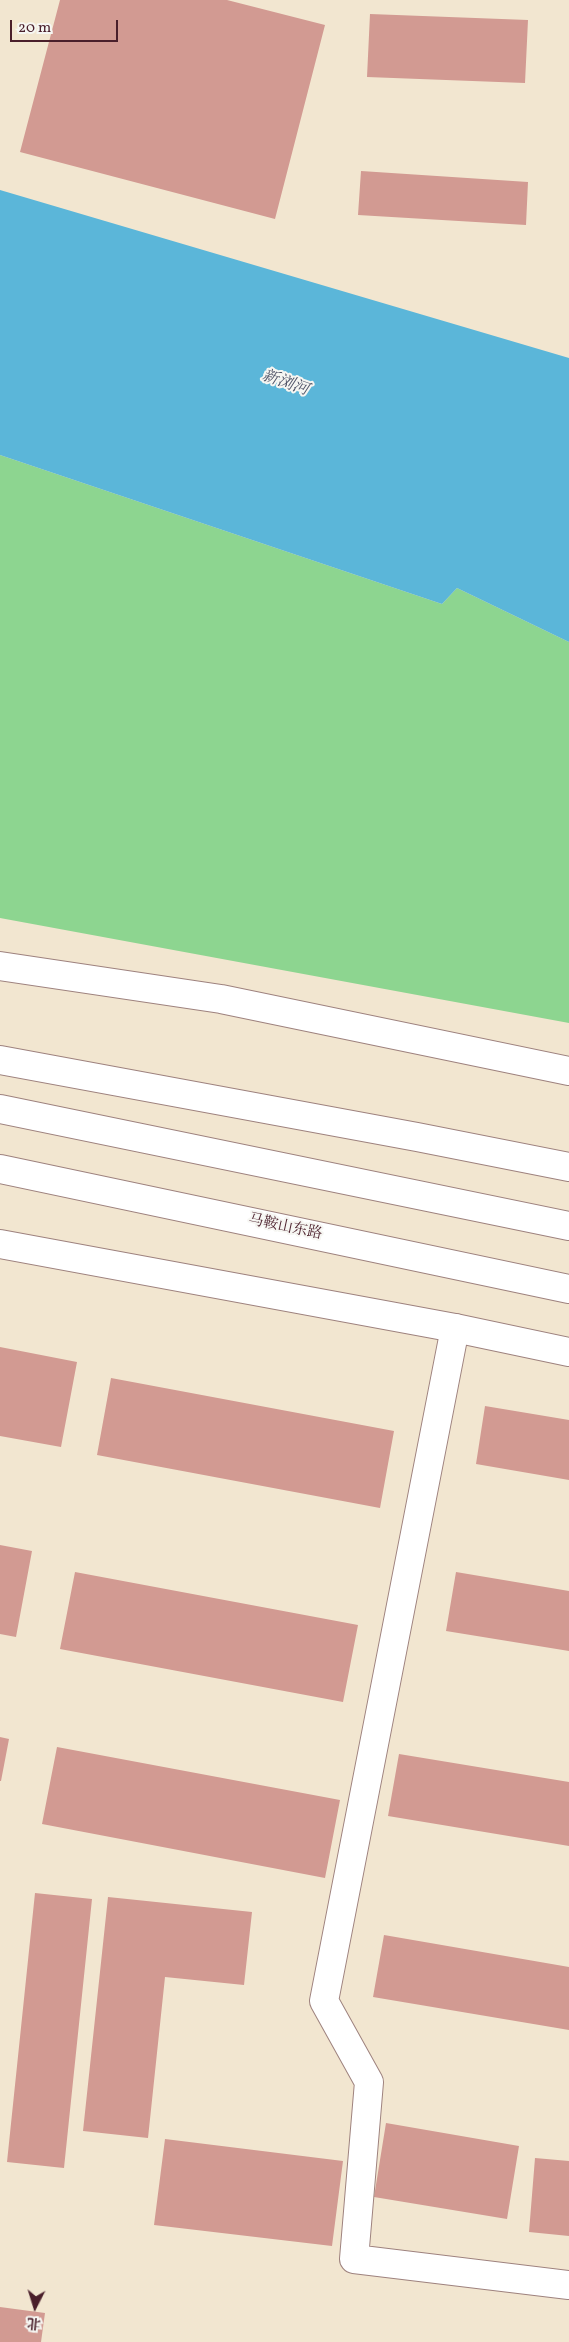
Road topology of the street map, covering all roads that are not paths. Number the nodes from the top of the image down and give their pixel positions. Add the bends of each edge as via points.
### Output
1 (0, 966) edge
2 (0, 1060) edge
3 (569, 1070) edge
4 (0, 1109) edge
5 (569, 1167) edge
6 (0, 1169) edge
7 (569, 1226) edge
8 (0, 1244) edge
9 (569, 1289) edge
10 (455, 1328) junction
11 (569, 1352) edge
12 (569, 2285) edge

1 - 3 main road via 221,999
2 - 5 main road
4 - 7 main road
6 - 9 main road, 马鞍山东路
8 - 10 main road
10 - 11 main road
10 - 12 main road via 324,2001 369,2082 354,2259

